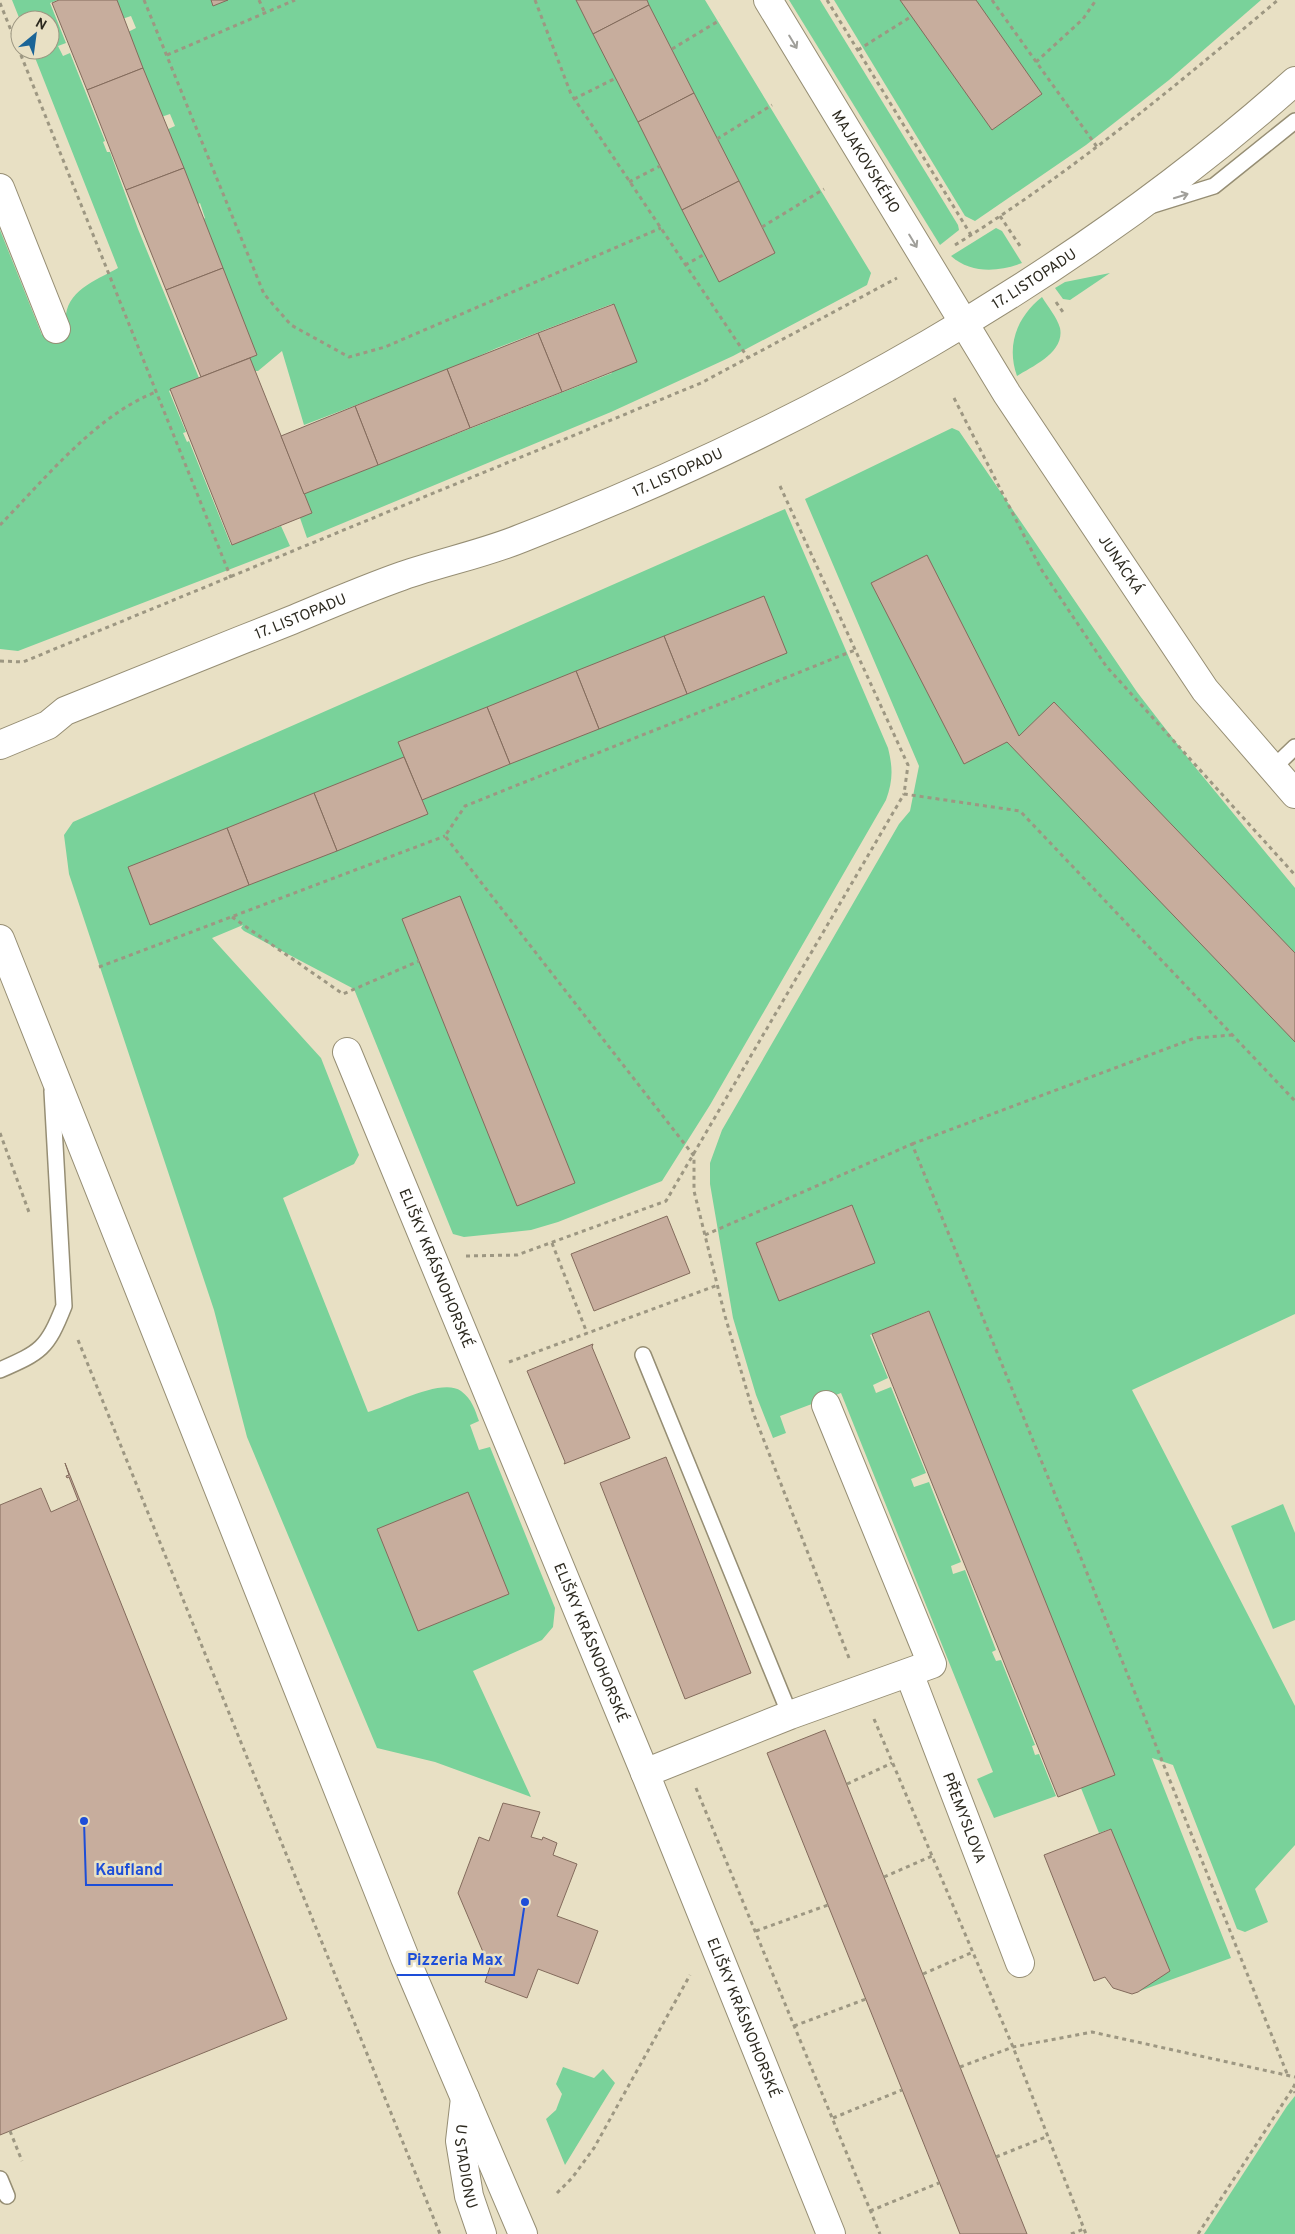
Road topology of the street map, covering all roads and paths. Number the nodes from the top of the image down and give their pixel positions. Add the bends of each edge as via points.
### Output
1 (144, 0) edge
2 (259, 0) edge
3 (294, 0) edge
4 (535, 0) edge
5 (768, 0) edge
6 (827, 0) edge
7 (992, 0) edge
8 (1096, 0) edge
9 (1278, 0) edge
10 (0, 2) edge
11 (265, 13) junction
12 (912, 16) dead end
13 (720, 20) dead end
14 (672, 49) dead end
15 (858, 50) junction
16 (167, 55) junction
17 (1036, 62) junction
18 (616, 78) dead end
19 (1295, 81) edge
20 (574, 99) junction
21 (772, 105) dead end
22 (1295, 121) edge
23 (717, 139) dead end
24 (1097, 147) junction
25 (660, 166) dead end
26 (629, 182) junction
27 (0, 188) edge
28 (824, 189) dead end
29 (1134, 210) junction
30 (1000, 216) junction
31 (762, 227) dead end
32 (661, 228) junction
33 (971, 235) junction
34 (705, 254) dead end
35 (1025, 254) dead end
36 (926, 263) junction
37 (685, 265) junction
38 (963, 324) junction
39 (56, 329) dead end
40 (748, 358) junction
41 (156, 392) junction
42 (954, 398) dead end
43 (780, 486) dead end
44 (0, 525) edge
45 (231, 578) junction
46 (855, 650) junction
47 (0, 661) edge
48 (0, 746) edge
49 (1295, 747) edge
50 (1273, 768) junction
51 (904, 794) junction
52 (1295, 794) edge
53 (445, 836) junction
54 (1295, 875) edge
55 (231, 917) junction
56 (0, 939) edge
57 (419, 961) dead end
58 (99, 968) dead end
59 (1232, 1035) junction
60 (347, 1052) dead end
61 (51, 1069) junction
62 (1295, 1101) edge
63 (912, 1144) junction
64 (694, 1156) junction
65 (705, 1235) junction
66 (551, 1242) junction
67 (460, 1256) dead end
68 (718, 1285) junction
69 (64, 1306) junction
70 (586, 1333) junction
71 (643, 1355) dead end
72 (500, 1365) dead end
73 (0, 1370) edge
74 (826, 1405) dead end
75 (909, 1673) junction
76 (862, 1691) junction
77 (790, 1715) junction
78 (684, 1759) junction
79 (892, 1763) junction
80 (645, 1774) junction
81 (847, 1784) dead end
82 (932, 1856) junction
83 (884, 1877) dead end
84 (828, 1905) dead end
85 (756, 1931) junction
86 (973, 1952) junction
87 (1020, 1963) dead end
88 (694, 1968) dead end
89 (923, 1974) dead end
90 (866, 1999) dead end
91 (794, 2026) junction
92 (1013, 2047) junction
93 (960, 2067) dead end
94 (1288, 2076) junction
95 (1295, 2077) edge
96 (1294, 2086) edge
97 (902, 2090) dead end
98 (1295, 2093) edge
99 (465, 2098) junction
100 (833, 2118) junction
101 (1048, 2136) junction
102 (996, 2157) dead end
103 (0, 2179) edge
104 (939, 2184) dead end
105 (556, 2193) dead end
106 (7, 2196) dead end
107 (870, 2211) junction
108 (1084, 2229) junction
109 (440, 2234) edge
110 (482, 2234) edge
111 (524, 2234) edge
112 (831, 2234) edge
113 (880, 2234) edge
114 (1071, 2234) edge
115 (1086, 2234) edge
116 (1198, 2234) edge

1 - 16 path
2 - 11 path
3 - 11 path
4 - 20 path
5 -> 36 street, MAJAKOVSKÉHO
6 - 15 path
7 - 17 path
8 - 17 path via 1083,19
9 - 24 path
10 - 41 path
11 - 16 path
12 - 15 path
13 - 14 path
15 - 33 path
16 - 32 path via 264,294 291,325 349,357 385,347
17 - 24 path
18 - 20 path
19 - 29 street, 17. LISTOPADU via 1206,156
20 - 26 path
21 - 23 path
29 -> 22 lane via 1214,186
24 - 30 path
25 - 26 path
26 - 32 path
27 - 39 street
28 - 31 path
29 - 38 street, 17. LISTOPADU
30 - 33 path
30 - 35 path
32 - 37 path
33 - 36 path
34 - 37 path
36 - 38 street, MAJAKOVSKÉHO
36 - 40 path
37 - 40 path
38 - 48 street, 17. LISTOPADU via 775,426 660,479 520,540 402,576 65,711 48,725
38 - 50 street, JUNÁCKÁ via 1205,690
40 - 45 path via 701,383
41 - 44 path via 138,399 108,420
41 - 45 path
42 - 54 path via 1041,569 1106,666
43 - 46 path
45 - 47 path via 23,662
46 - 51 path via 908,765
46 - 53 path via 465,806
49 - 50 lane
50 - 52 street, JUNÁCKÁ
51 - 59 path via 1020,811
51 - 64 path
53 - 55 path
53 - 64 path
55 - 57 path via 343,994
55 - 58 path
56 - 61 street
59 - 62 path
59 - 63 path via 1195,1038
60 - 80 street, ELIŠKY KRÁSNOHORSKÉ
61 - 69 lane
61 - 99 street via 402,1949
63 - 65 path
63 - 94 path
64 - 65 path via 694,1191
64 - 66 path via 666,1201
65 - 68 path
66 - 67 path via 517,1255
66 - 70 path
68 - 70 path
68 - 76 path via 754,1415
69 - 73 lane via 56,1327 34,1356
69 - 109 path
70 - 72 path
71 - 77 lane
74 - 75 street via 932,1664
75 - 76 street
75 - 87 street, PŘEMYSLOVA
76 - 77 street
76 - 79 path
77 - 78 street
78 - 80 street
78 - 85 path
79 - 81 path
79 - 82 path
80 - 112 street, ELIŠKY KRÁSNOHORSKÉ
82 - 83 path
82 - 86 path
84 - 85 path
85 - 91 path
86 - 89 path
86 - 92 path
88 - 105 path via 594,2148 572,2178
90 - 91 path
91 - 100 path
92 - 93 path
92 - 94 path via 1092,2032
92 - 101 path
94 - 95 path
96 - 98 path
96 - 116 path
97 - 100 path
99 - 110 street, U STADIONU via 460,2141 469,2196
99 - 111 street
100 - 107 path
101 - 102 path
101 - 108 path
103 - 106 lane
104 - 107 path
107 - 113 path
108 - 114 path
108 - 115 path

